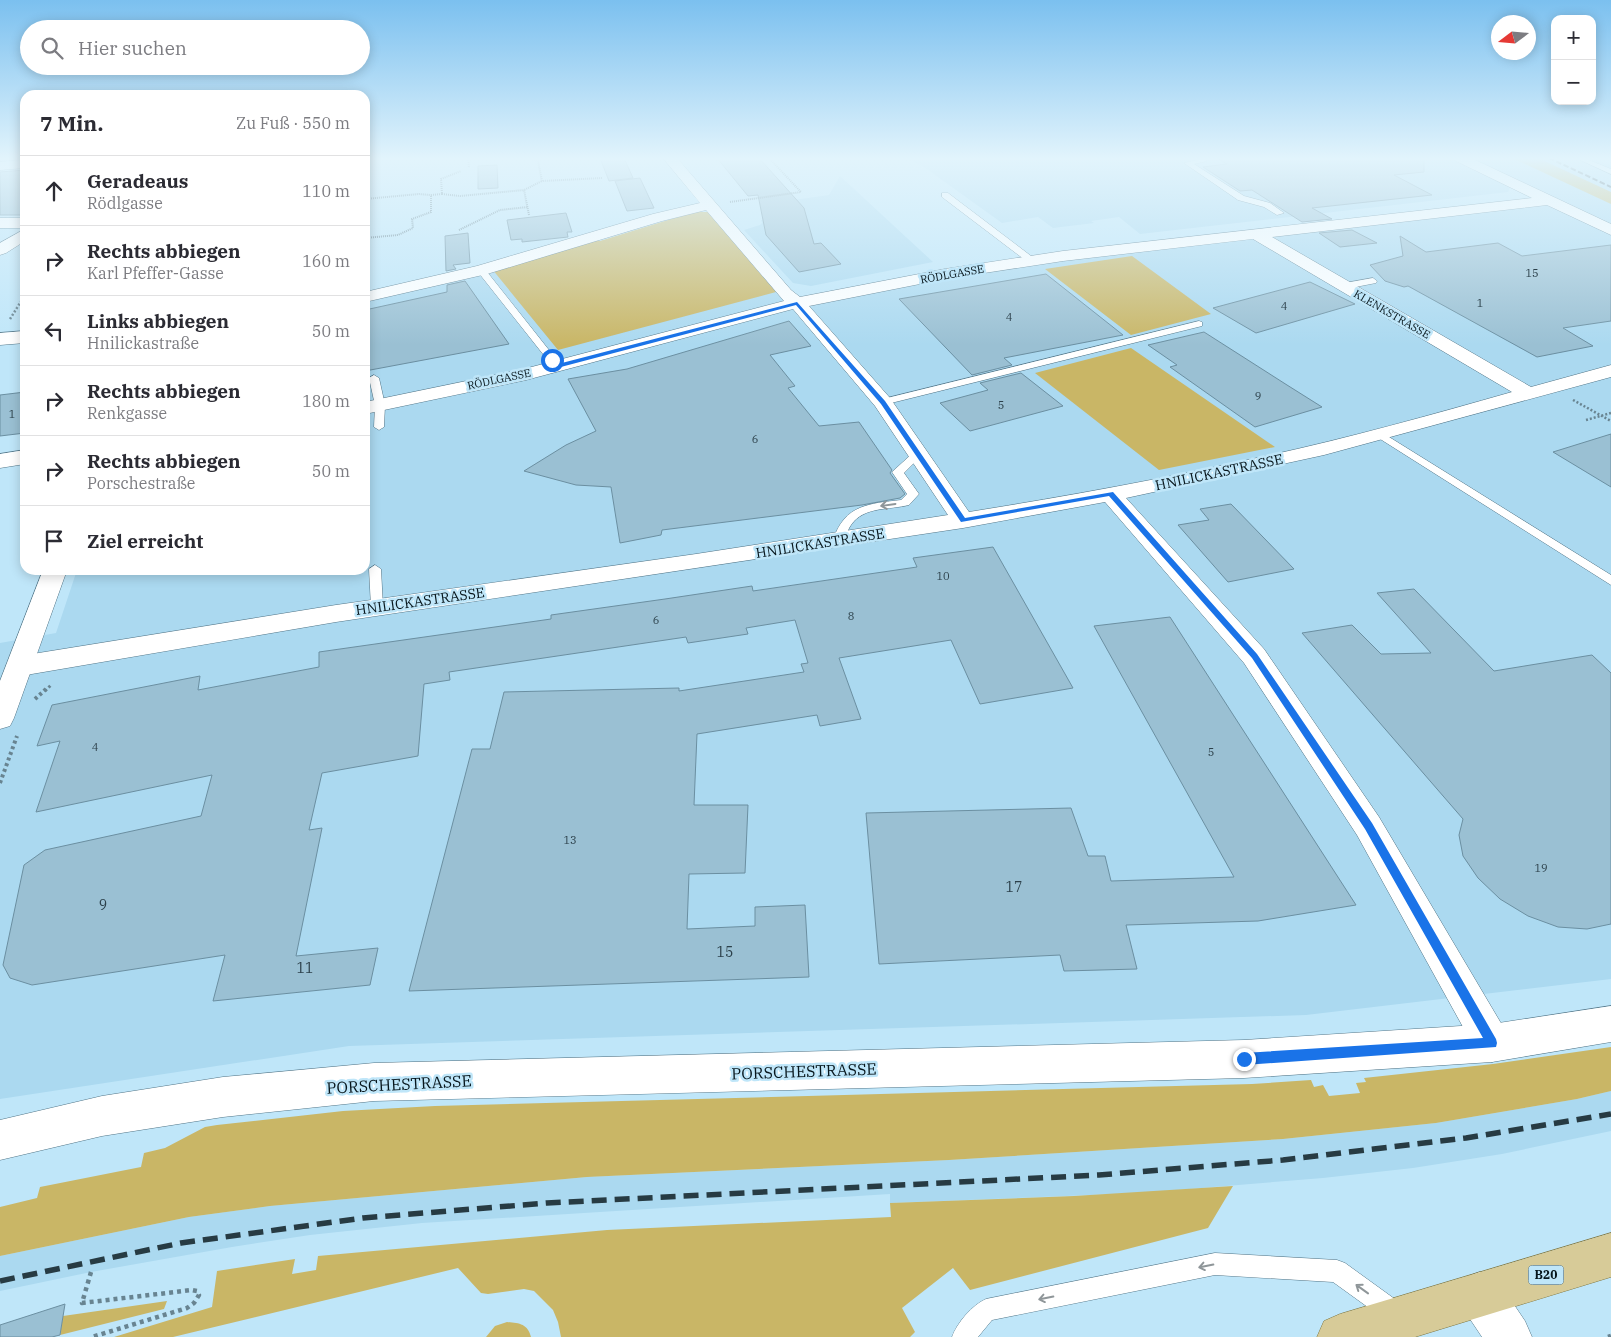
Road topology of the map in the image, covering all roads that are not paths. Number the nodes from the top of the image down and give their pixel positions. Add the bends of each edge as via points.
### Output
1 (647, 220) edge
2 (723, 220) edge
3 (978, 220) edge
4 (1374, 220) edge
5 (1591, 220) edge
6 (0, 223) edge
7 (20, 223) edge
8 (1611, 230) edge
9 (1256, 234) junction
10 (20, 237) edge
11 (0, 250) edge
12 (1032, 261) junction
13 (481, 270) junction
14 (1373, 281) dead end
15 (1345, 286) junction
16 (370, 296) edge
17 (797, 303) junction
18 (1199, 324) dead end
19 (3, 333) edge
20 (20, 336) edge
21 (557, 366) junction
22 (1611, 371) edge
23 (374, 378) dead end
24 (1529, 394) junction
25 (883, 402) junction
26 (373, 406) edge
27 (379, 427) dead end
28 (1381, 435) junction
29 (919, 453) junction
30 (20, 458) edge
31 (0, 461) edge
32 (1110, 494) junction
33 (963, 521) junction
34 (839, 540) junction
35 (375, 568) dead end
36 (53, 575) edge
37 (1611, 581) edge
38 (377, 607) junction
39 (20, 666) junction
40 (0, 718) edge
41 (1611, 1024) edge
42 (1492, 1043) junction
43 (0, 1140) edge
44 (1611, 1255) edge
45 (1480, 1294) junction
46 (1402, 1317) junction
47 (963, 1337) edge
48 (1340, 1337) edge
49 (1508, 1337) edge

1 - 13 street
2 - 17 street via 785,294
3 - 12 lane
4 - 9 street, RÖDLGASSE
5 - 8 street
6 - 7 street
9 - 12 street, RÖDLGASSE
9 - 15 street, KLENKSTRASSE
10 - 11 street
12 - 17 street, RÖDLGASSE via 945,274
13 - 16 street
13 - 21 lane
14 - 15 lane
15 - 24 street, KLENKSTRASSE
17 - 21 street, RÖDLGASSE
17 - 25 street
18 - 25 lane
19 - 20 street
21 - 26 street, RÖDLGASSE
22 - 24 street, HNILICKASTRASSE
23 - 26 lane
24 - 28 street, HNILICKASTRASSE
25 - 29 street
26 - 27 lane
28 - 32 street, HNILICKASTRASSE via 1217,474
28 - 37 lane
29 - 33 street
29 -> 34 lane via 898,472 913,494 905,503 864,508 841,528
30 - 31 street
32 - 33 street, HNILICKASTRASSE
32 - 42 street via 1254,656 1368,826
33 - 34 street, HNILICKASTRASSE
34 - 38 street, HNILICKASTRASSE
35 - 38 lane
36 - 39 street
38 - 39 street, HNILICKASTRASSE
39 - 40 street
41 - 42 street, PORSCHESTRASSE
42 - 43 street, PORSCHESTRASSE via 1244,1059 374,1082 224,1097 102,1116
44 - 45 main road, B20
45 - 46 main road, B20
45 - 49 street
46 -> 47 lane via 1337,1271 1215,1264 986,1310
46 - 48 main road, B20

